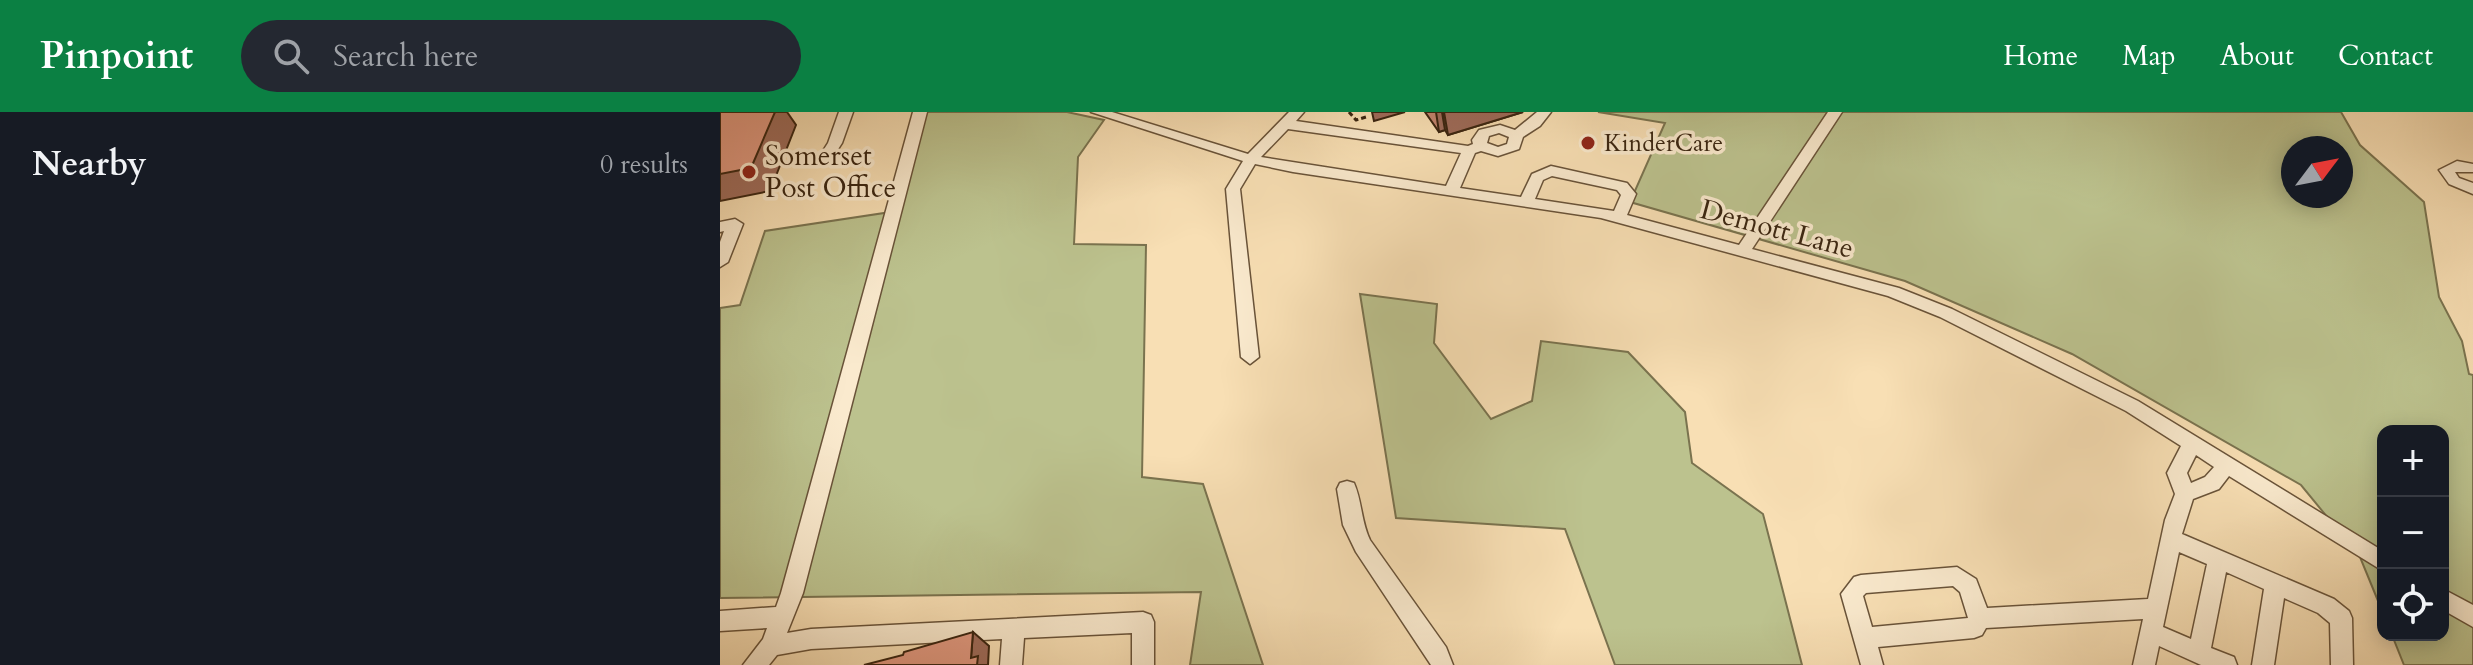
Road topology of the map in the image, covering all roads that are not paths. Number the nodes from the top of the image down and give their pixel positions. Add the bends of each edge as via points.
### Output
1 (846, 112) edge
2 (928, 112) edge
3 (1098, 112) edge
4 (1297, 112) edge
5 (1544, 112) edge
6 (1835, 112) edge
7 (917, 119) edge
8 (1285, 124) junction
9 (1516, 135) junction
10 (1475, 148) junction
11 (826, 157) dead end
12 (1251, 159) junction
13 (2473, 168) edge
14 (2473, 189) edge
15 (1451, 191) junction
16 (1527, 201) junction
17 (1619, 217) junction
18 (720, 227) edge
19 (1744, 249) junction
20 (720, 262) edge
21 (1250, 357) dead end
22 (2193, 442) junction
23 (2227, 464) junction
24 (1347, 489) dead end
25 (2185, 494) junction
26 (2171, 539) junction
27 (2377, 558) edge
28 (2218, 559) junction
29 (2276, 583) junction
30 (2449, 603) edge
31 (2156, 608) junction
32 (782, 617) junction
33 (2473, 617) edge
34 (1980, 618) junction
35 (720, 621) edge
36 (1014, 629) junction
37 (2151, 632) junction
38 (1864, 638) junction
39 (771, 646) junction
40 (2199, 653) junction
41 (754, 665) edge
42 (1011, 665) edge
43 (1143, 665) edge
44 (1442, 665) edge
45 (1872, 665) edge
46 (2144, 665) edge
47 (2226, 665) edge
48 (2263, 665) edge
49 (2342, 665) edge

1 - 11 street
2 - 7 street
3 - 12 street, Demott Lane
4 - 8 street
5 - 9 street
6 - 19 street
7 - 32 street via 836,435
8 - 10 street
8 - 12 street
9 - 10 street via 1514,146 1504,151
9 - 10 street via 1488,131
10 - 15 street
12 - 15 street, Demott Lane
12 - 21 street via 1233,189
13 - 14 street via 2457,165 2446,170 2454,181
15 - 16 street, Demott Lane
16 - 17 street, Demott Lane
16 - 17 street via 1537,177 1551,171 1622,186 1629,194
17 - 19 street, Demott Lane
18 - 20 street via 735,224
19 - 22 street, Demott Lane via 1893,292 1946,313
22 - 23 street, Demott Lane
22 - 25 street via 2177,473
23 - 25 street via 2212,483
23 - 27 street, Demott Lane
24 - 44 street via 1363,546
25 - 26 street
26 - 28 street
26 - 31 street
28 - 29 street
28 - 40 street
29 - 48 street
29 - 49 street via 2341,618
30 - 33 street
31 - 34 street
31 - 37 street
32 - 35 street
32 - 39 street
34 - 38 street via 1974,628
34 - 38 street via 1969,586 1957,576 1861,584 1852,594
36 - 39 street via 811,639
36 - 42 street
36 - 43 street via 1143,622
37 - 40 street
37 - 46 street
38 - 45 street
39 - 41 street
40 - 47 street

